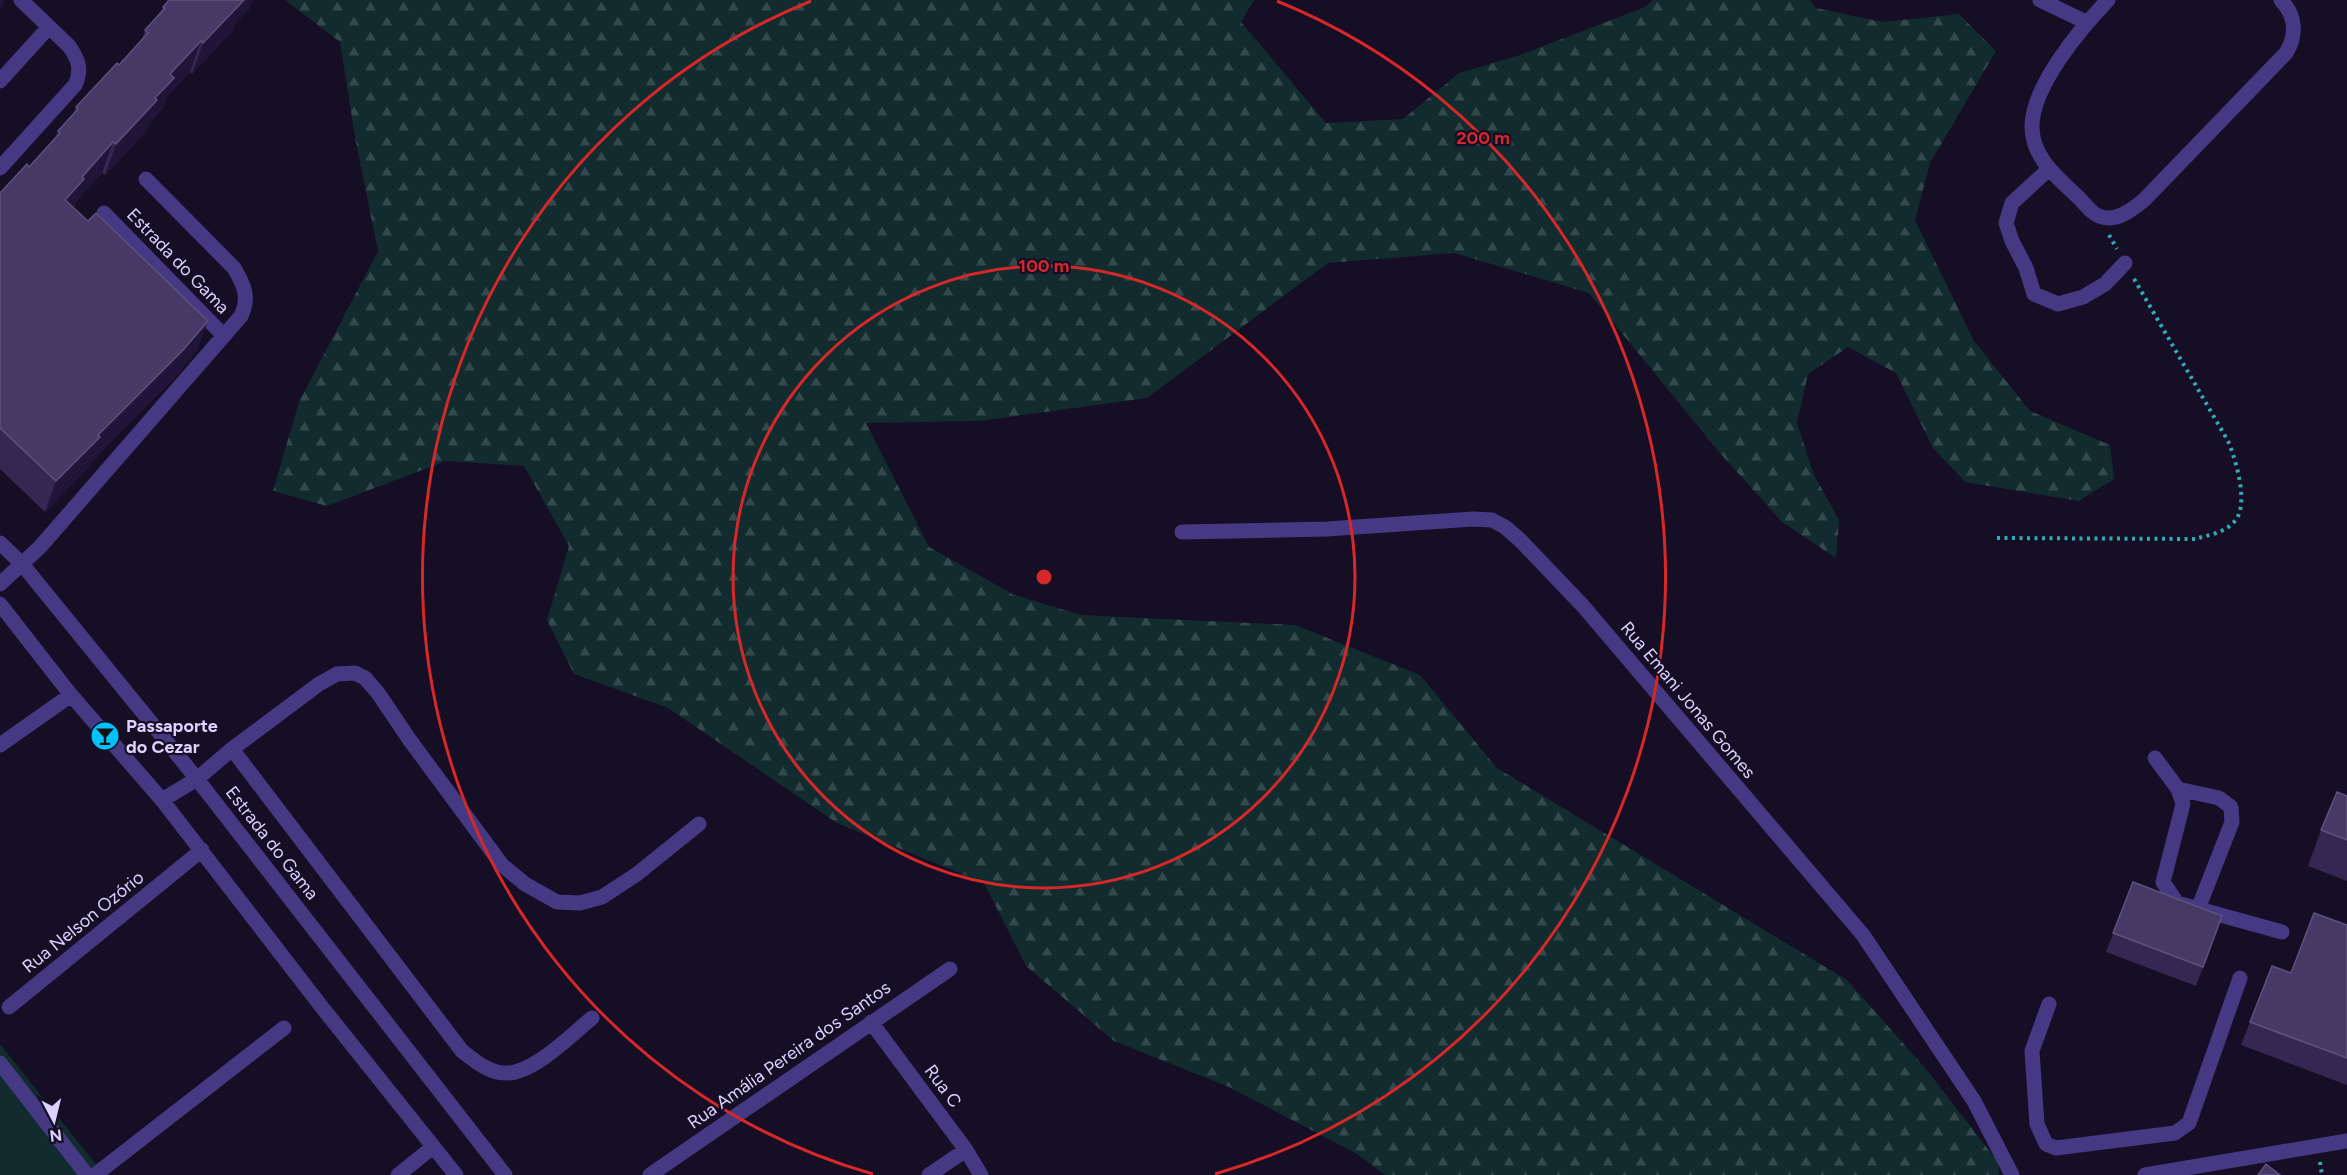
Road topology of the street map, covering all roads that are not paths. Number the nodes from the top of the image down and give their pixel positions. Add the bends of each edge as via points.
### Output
1 (21, 0) edge
2 (2040, 0) edge
3 (2108, 0) edge
4 (2281, 0) edge
5 (2086, 22) junction
6 (49, 27) junction
7 (0, 81) edge
8 (0, 168) edge
9 (2049, 169) junction
10 (146, 180) dead end
11 (104, 213) dead end
12 (2125, 263) road end
13 (224, 336) junction
14 (1182, 532) dead end
15 (0, 543) edge
16 (22, 564) junction
17 (0, 584) edge
18 (0, 603) edge
19 (71, 695) junction
20 (0, 745) edge
21 (232, 749) junction
22 (2155, 758) dead end
23 (197, 779) junction
24 (2178, 789) junction
25 (162, 800) junction
26 (699, 824) dead end
27 (202, 850) junction
28 (2198, 909) junction
29 (2282, 932) dead end
30 (950, 969) dead end
31 (2240, 978) dead end
32 (2049, 1004) dead end
33 (9, 1007) dead end
34 (592, 1018) dead end
35 (871, 1022) junction
36 (284, 1028) dead end
37 (0, 1063) edge
38 (2347, 1141) edge
39 (433, 1147) junction
40 (966, 1150) junction
41 (87, 1175) edge
42 (95, 1175) edge
43 (398, 1175) edge
44 (456, 1175) edge
45 (505, 1175) edge
46 (650, 1175) edge
47 (930, 1175) edge
48 (981, 1175) edge
49 (2012, 1175) edge
50 (2145, 1175) edge

1 - 6 street
2 - 5 street
3 - 5 street
4 - 9 street via 2294,28 2286,53 2144,200 2120,216 2098,216
5 - 9 street via 2049,74 2038,98 2032,126 2034,145
6 - 7 street
6 - 8 street via 75,55 80,74 75,85
9 - 12 street via 2012,203 2006,223 2034,294 2058,303 2083,297 2105,284
10 - 13 street, Estrada do Gama via 234,268 243,283 246,306
11 - 13 street, Estrada do Gama
13 - 16 street, Estrada do Gama
14 - 49 street, Rua Emani Jonas Gomes via 1327,529 1473,519 1492,520 1505,527 1583,606 1863,935 1974,1101
15 - 16 street, Estrada do Gama
16 - 17 street, Estrada do Gama
16 - 23 street, Estrada do Gama
18 - 19 street
19 - 20 street
19 - 25 street
21 - 23 street
21 - 26 street via 337,674 365,678 502,865 557,902 580,903 602,897
21 - 34 street via 462,1051 481,1065 507,1074 541,1059
22 - 24 street
23 - 25 street
23 - 45 street, Estrada do Gama
24 - 28 street via 2183,804 2163,882 2177,903
24 - 28 street via 2219,798 2231,807 2232,822
25 - 27 street
27 - 33 street, Rua Nelson Ozório
27 - 39 street
28 - 29 street
30 - 35 street, Rua Amália Pereira dos Santos
31 - 32 street via 2189,1123 2175,1133 2056,1148 2046,1144 2037,1124 2032,1051
35 - 40 street, Rua C
35 - 46 street, Rua Amália Pereira dos Santos
36 - 42 street
37 - 41 street
38 - 50 street
39 - 43 street
39 - 44 street
40 - 47 street
40 - 48 street, Rua C

